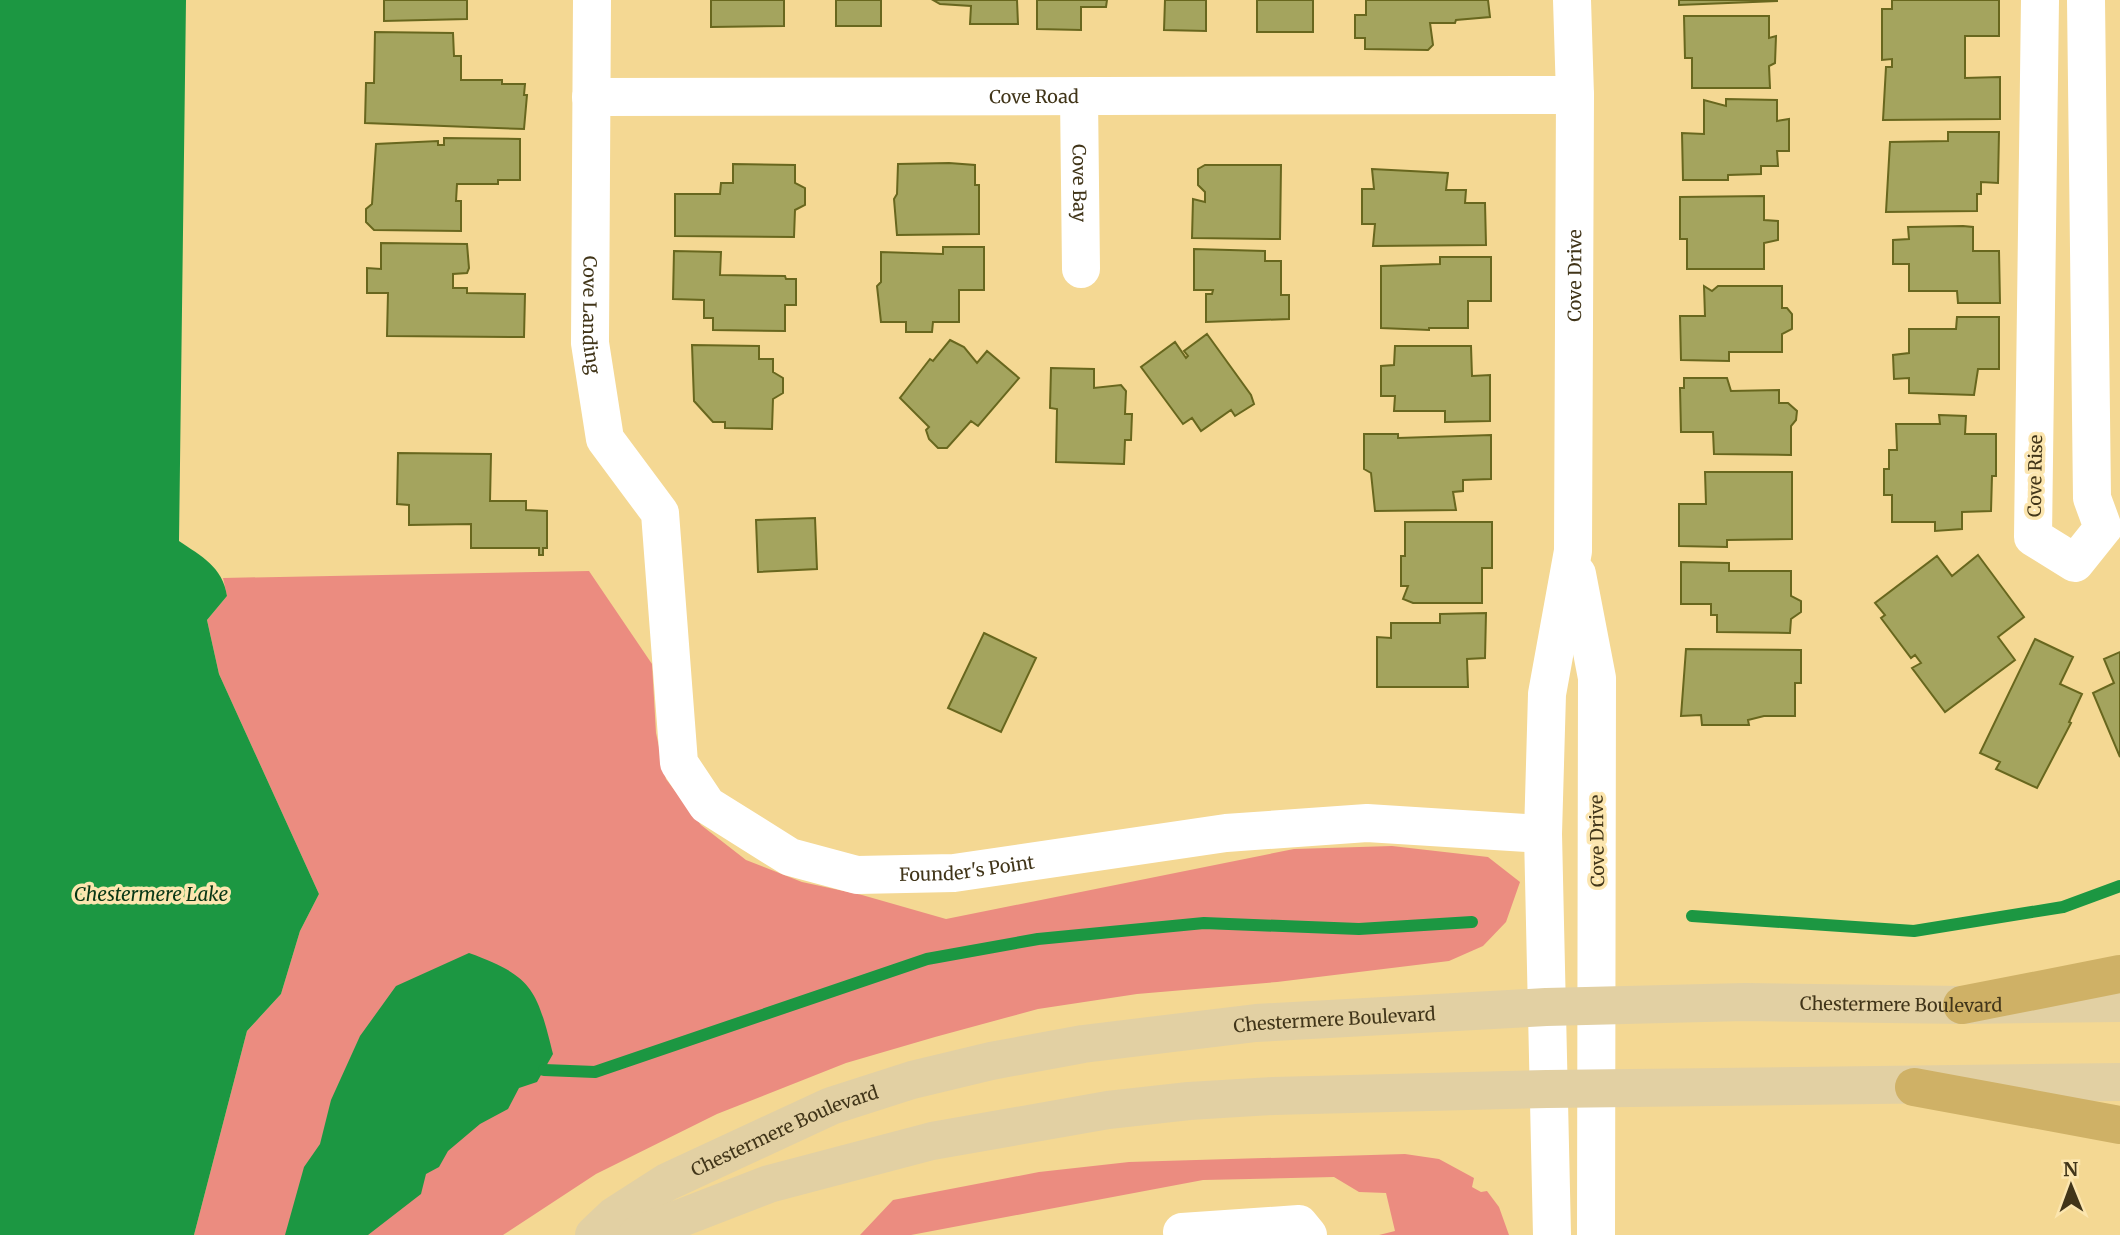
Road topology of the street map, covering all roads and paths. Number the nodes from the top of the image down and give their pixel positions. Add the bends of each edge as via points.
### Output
1 (592, 0) edge
2 (1572, 0) edge
3 (2040, 0) edge
4 (2086, 0) edge
5 (1575, 95) junction
6 (591, 97) junction
7 (1079, 97) junction
8 (1081, 268) dead end
9 (660, 513) joint
10 (1573, 551) junction
11 (1543, 834) junction
12 (2120, 974) edge
13 (2120, 1003) edge
14 (1962, 1005) junction
15 (1545, 1007) junction
16 (1598, 1008) junction
17 (2120, 1082) edge
18 (1914, 1087) junction
19 (1597, 1088) junction
20 (1547, 1089) junction
21 (2120, 1125) edge
22 (1178, 1234) edge
23 (594, 1235) edge
24 (637, 1235) edge
25 (1308, 1235) edge
26 (1552, 1235) edge
27 (1596, 1235) edge

1 - 6 street
2 - 5 street, Cove Drive
3 - 4 street, Cove Rise via 2033,537 2075,563 2104,528 2092,498
5 - 7 street, Cove Road
5 - 10 street, Cove Drive
6 - 7 street, Cove Road
6 - 9 street, Cove Landing via 590,343 604,439
7 - 8 street, Cove Bay
9 - 11 street, Founder's Point via 679,763 707,805 790,857 857,875 954,873 1226,833 1367,823
10 - 11 street, Cove Drive via 1547,694
10 - 16 street, Cove Drive via 1597,678
11 - 15 street, Cove Drive
12 - 14 highway
13 - 14 main road, Chestermere Boulevard
14 - 16 main road, Chestermere Boulevard via 1745,1002
15 - 16 main road, Chestermere Boulevard
15 - 20 street, Cove Drive
15 - 23 main road, Chestermere Boulevard via 1256,1023 991,1060 831,1106 667,1182 614,1216
16 - 19 street, Cove Drive
17 - 18 main road
18 - 19 main road
18 - 21 highway
19 - 20 main road
19 - 27 street, Cove Drive
20 - 24 main road via 1273,1096 1108,1110 932,1142 782,1181
20 - 26 street, Cove Drive
22 - 25 street via 1299,1224

